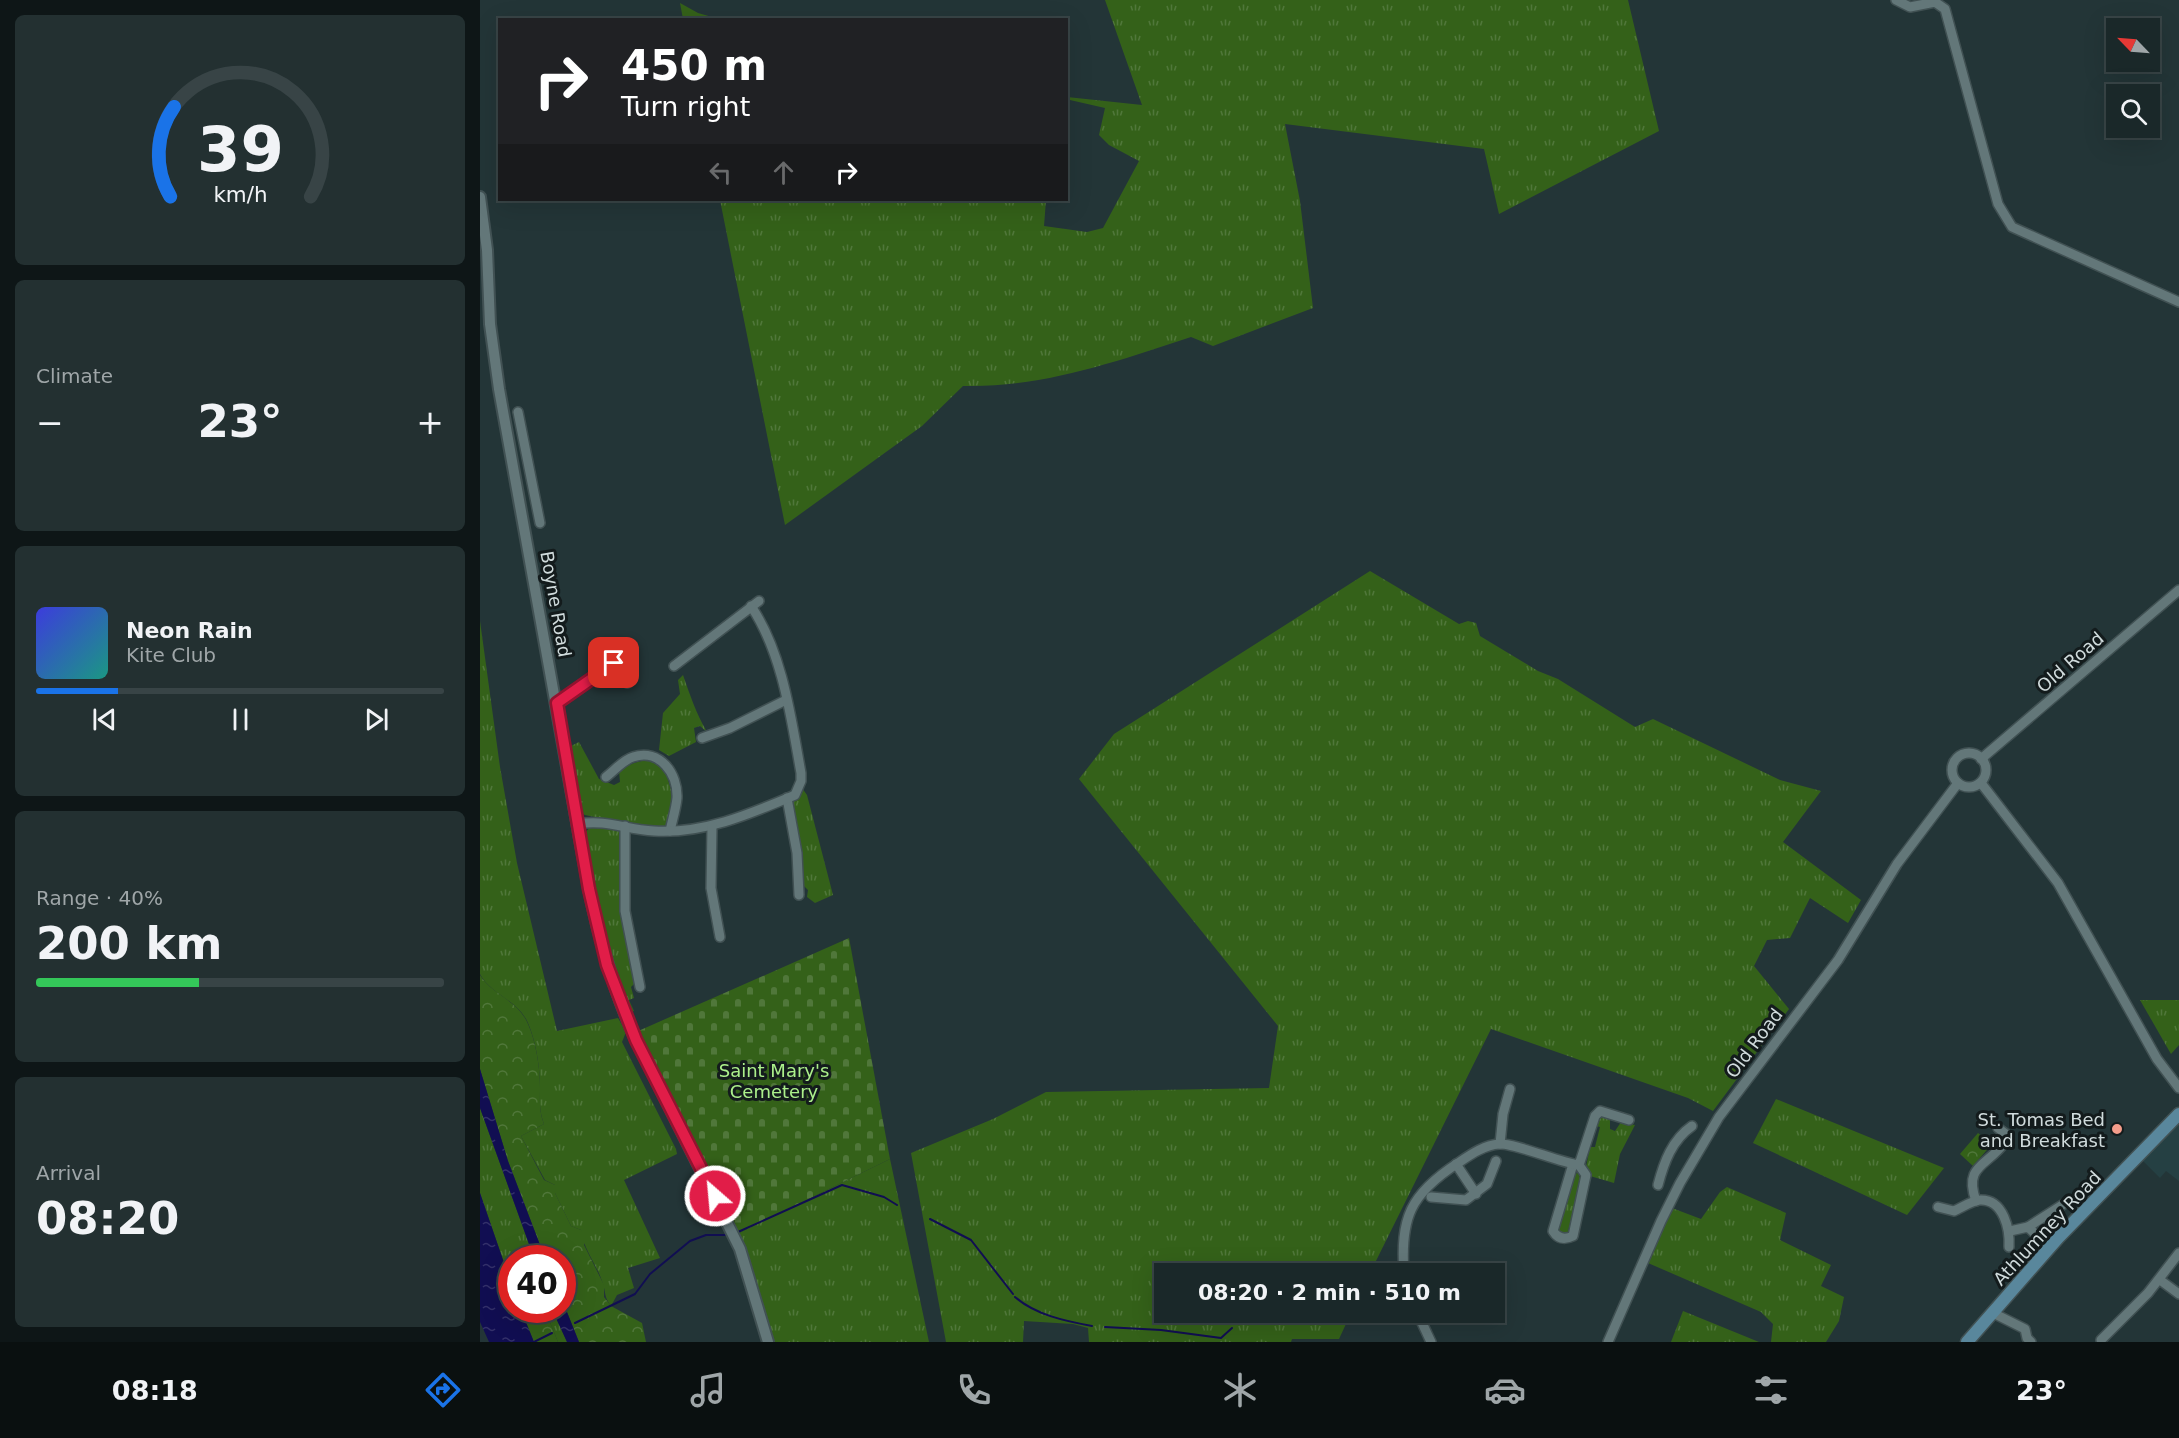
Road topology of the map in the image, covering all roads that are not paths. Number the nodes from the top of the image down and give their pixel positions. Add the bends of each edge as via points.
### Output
1 (1896, 0) edge
2 (480, 197) edge
3 (2179, 302) edge
4 (518, 412) dead end
5 (530, 472) junction
6 (515, 475) junction
7 (540, 523) dead end
8 (2179, 590) edge
9 (674, 666) dead end
10 (627, 683) dead end
11 (786, 700) junction
12 (557, 703) junction
13 (702, 738) dead end
14 (1981, 759) junction
15 (606, 777) dead end
16 (1958, 783) junction
17 (1981, 783) junction
18 (787, 798) junction
19 (577, 824) junction
20 (625, 826) junction
21 (712, 826) junction
22 (670, 831) junction
23 (799, 895) dead end
24 (720, 937) dead end
25 (640, 987) dead end
26 (2179, 1088) edge
27 (1510, 1089) dead end
28 (2179, 1114) edge
29 (1629, 1120) dead end
30 (1692, 1126) dead end
31 (1998, 1128) dead end
32 (1500, 1144) junction
33 (1496, 1161) dead end
34 (1456, 1164) junction
35 (1576, 1165) junction
36 (1661, 1173) junction
37 (1680, 1183) junction
38 (1658, 1185) dead end
39 (1476, 1194) junction
40 (1431, 1197) dead end
41 (1976, 1201) junction
42 (2067, 1202) dead end
43 (1938, 1207) dead end
44 (2028, 1227) junction
45 (2010, 1231) junction
46 (2009, 1247) dead end
47 (2050, 1248) junction
48 (2179, 1253) edge
49 (1403, 1263) edge
50 (2160, 1280) junction
51 (2179, 1294) edge
52 (1993, 1313) junction
53 (1422, 1323) edge
54 (2101, 1340) dead end
55 (768, 1342) edge
56 (1431, 1342) edge
57 (1608, 1342) edge
58 (1967, 1342) edge
59 (2031, 1342) edge

1 - 3 street via 1910,7 1935,2 1945,9 1998,204 2012,227
2 - 6 street, Boyne Road via 490,324
4 - 5 street
5 - 6 street
5 - 7 street
6 - 12 street, Boyne Road
8 - 14 street, Old Road
9 - 11 street via 755,603
10 - 12 street via 614,663
11 - 13 street
11 - 18 street via 801,781 795,795
12 - 19 street, Boyne Road
14 - 16 street via 1972,754 1958,758 1953,768
14 - 17 street via 1986,771
15 - 22 street via 632,757 650,756 664,762 674,779 677,799
16 - 17 street via 1967,787
16 - 37 street, Old Road via 1897,864 1838,960 1719,1117
17 - 26 street via 2058,883 2157,1059
18 - 21 street
18 - 23 street via 797,853
19 - 20 street via 604,821
19 - 55 street, Boyne Road via 599,936 620,1006 740,1249
20 - 22 street
20 - 25 street via 625,911
21 - 22 street
21 - 24 street via 711,888
27 - 32 street
28 - 47 main road, Athlumney Road
29 - 35 street via 1600,1111
30 - 36 street via 1669,1152
31 - 41 street via 2006,1134 2005,1142 1972,1177
32 - 34 street via 1476,1150
32 - 35 street
33 - 39 street via 1487,1184
34 - 39 street
34 - 49 street via 1432,1179 1415,1199 1405,1222
35 - 35 street via 1586,1174 1584,1190 1573,1236 1559,1238 1553,1231
36 - 37 street
36 - 38 street
37 - 57 street, Old Road
39 - 40 street via 1466,1200
41 - 43 street via 1954,1211
41 - 45 street via 1994,1203
42 - 44 street
44 - 45 street
44 - 47 street
45 - 46 street
47 - 52 main road, Athlumney Road
48 - 50 street
50 - 51 street
50 - 54 street
52 - 58 main road, Athlumney Road
52 - 59 street via 2025,1329
53 - 56 street

